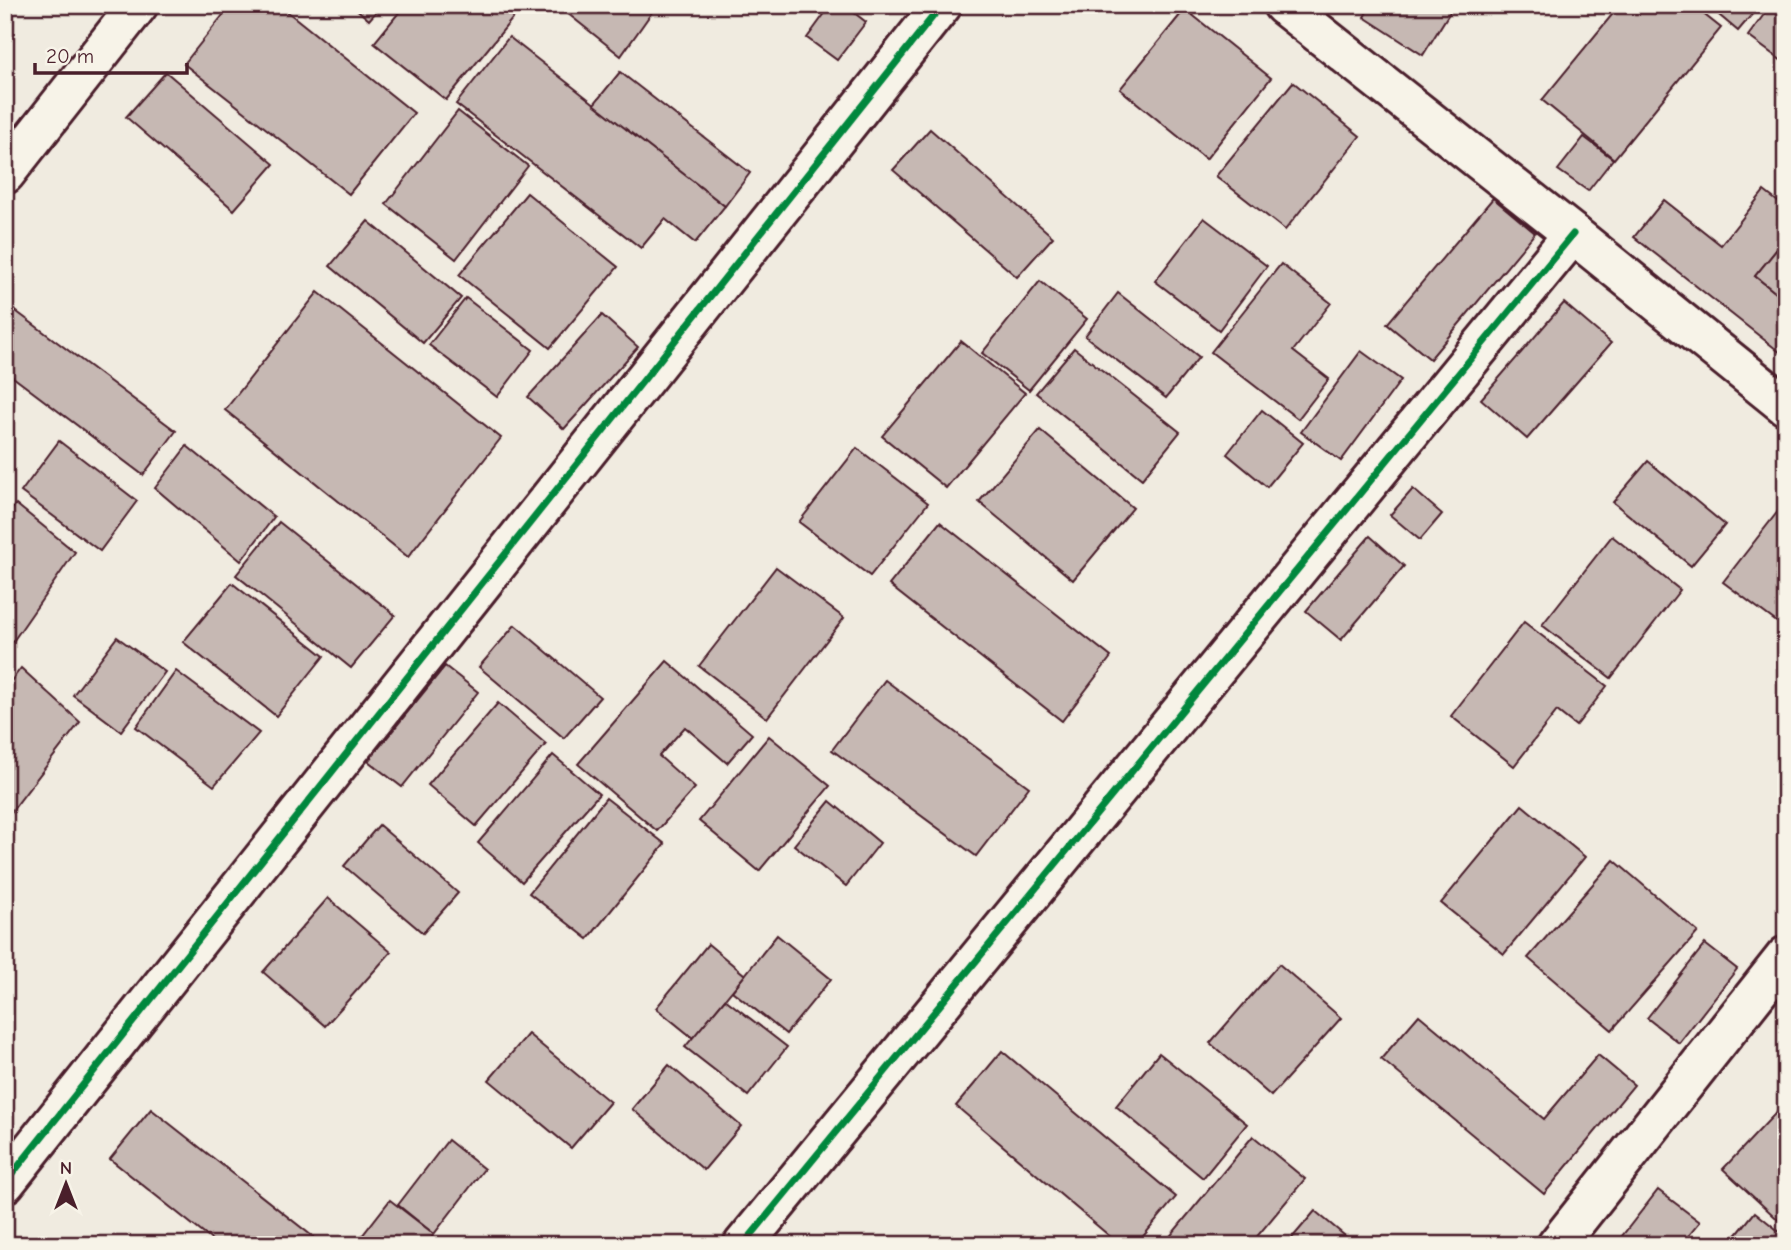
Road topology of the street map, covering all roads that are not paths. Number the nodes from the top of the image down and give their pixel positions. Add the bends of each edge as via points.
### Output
1 (138, 5) edge
2 (942, 5) edge
3 (1283, 5) edge
4 (5, 174) edge
5 (1573, 234) junction
6 (1786, 406) edge
7 (1786, 956) edge
8 (17, 1143) edge
9 (5, 1183) edge
10 (743, 1245) edge
11 (1557, 1245) edge

1 - 4 street
2 - 8 street
3 - 5 street
5 - 6 street
5 - 10 street
7 - 11 street
8 - 9 street

